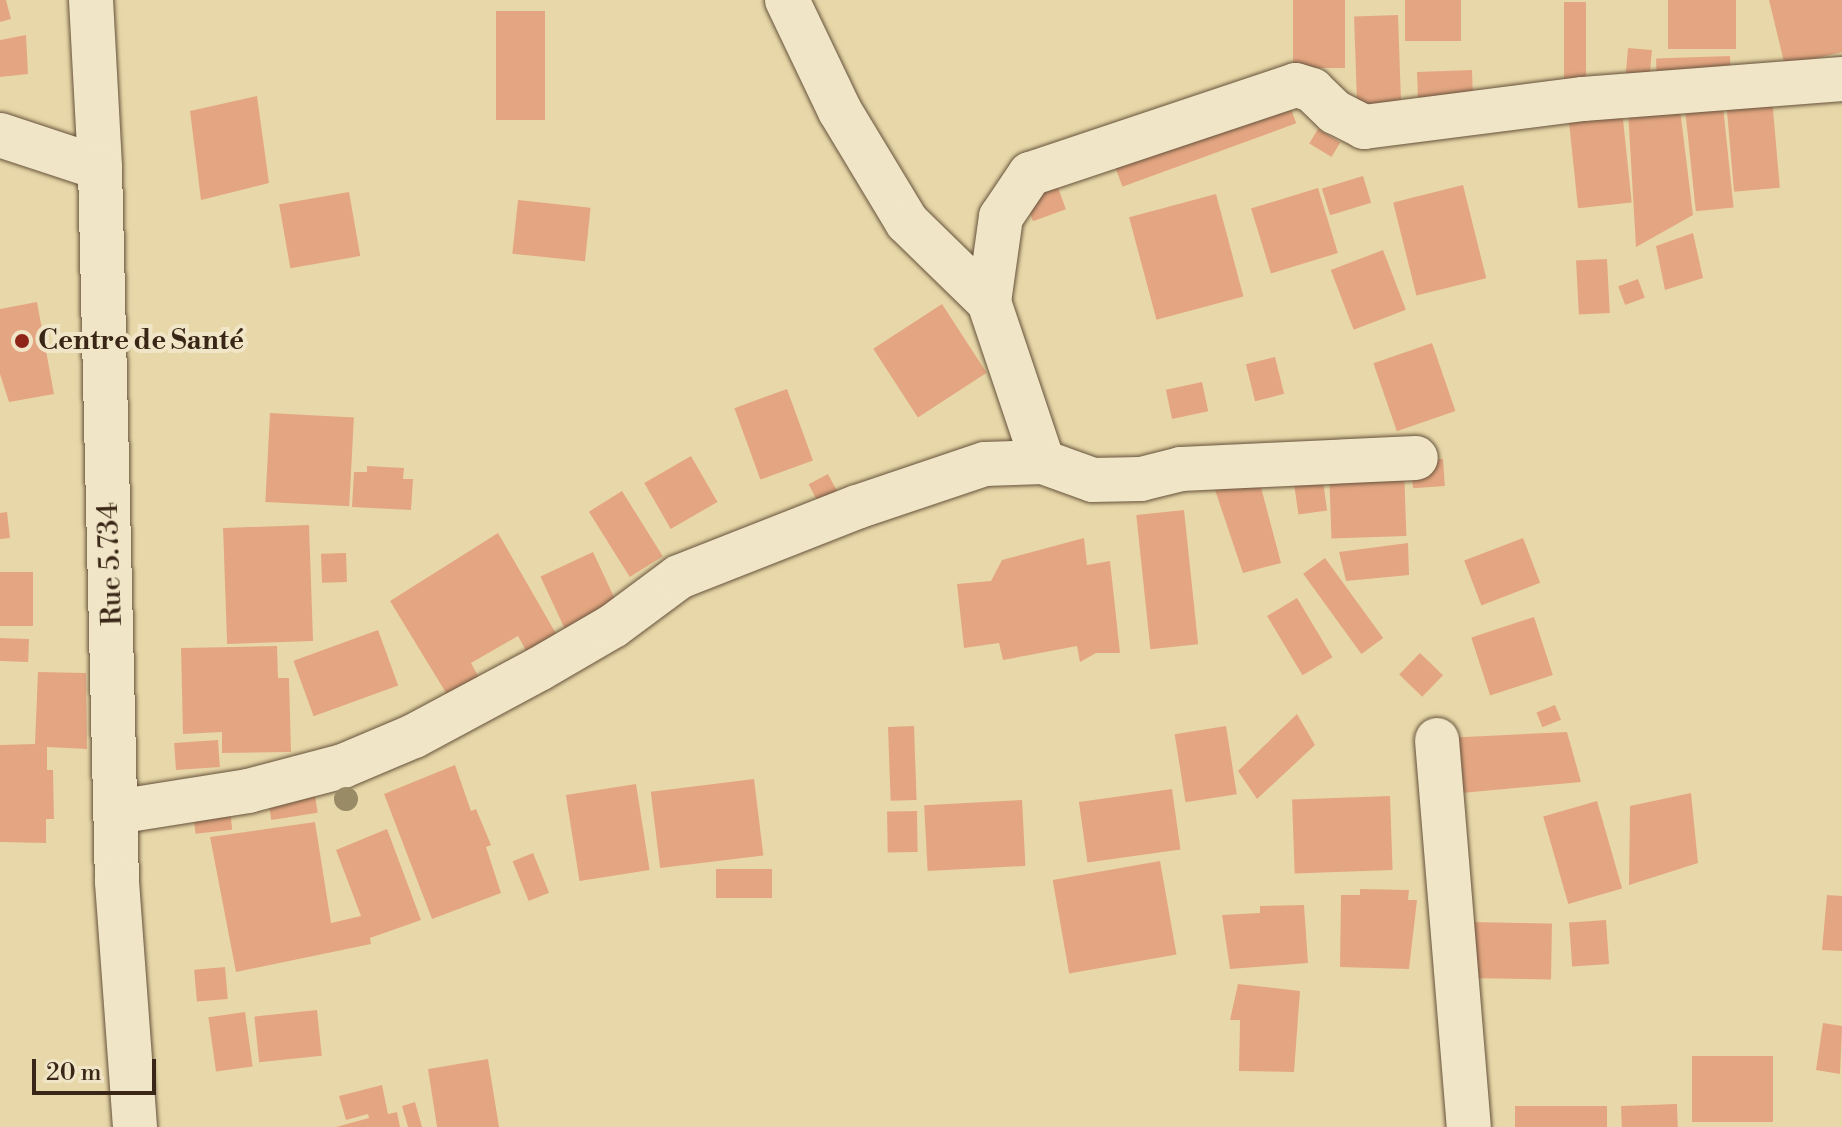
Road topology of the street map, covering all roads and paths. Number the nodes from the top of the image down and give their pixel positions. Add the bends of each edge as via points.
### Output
1 (91, 0) edge
2 (787, 0) edge
3 (1842, 79) edge
4 (0, 135) edge
5 (100, 168) junction
6 (989, 302) junction
7 (1416, 458) dead end
8 (1043, 462) junction
9 (1437, 740) dead end
10 (116, 812) junction
11 (126, 1126) edge
12 (1469, 1127) edge

1 - 5 street, Rue 5.734
2 - 6 street via 840,111 907,222
3 - 6 street via 1583,99 1364,127 1335,112 1312,90 1296,85 1030,174 1001,217
4 - 5 street
5 - 10 street, Rue 5.734
6 - 8 street
7 - 8 street via 1181,469 1141,479 1093,480
8 - 10 street via 998,462 941,477 679,577 613,626 539,669 414,736 343,766 248,791
9 - 12 street
10 - 11 street, Rue 5.734

